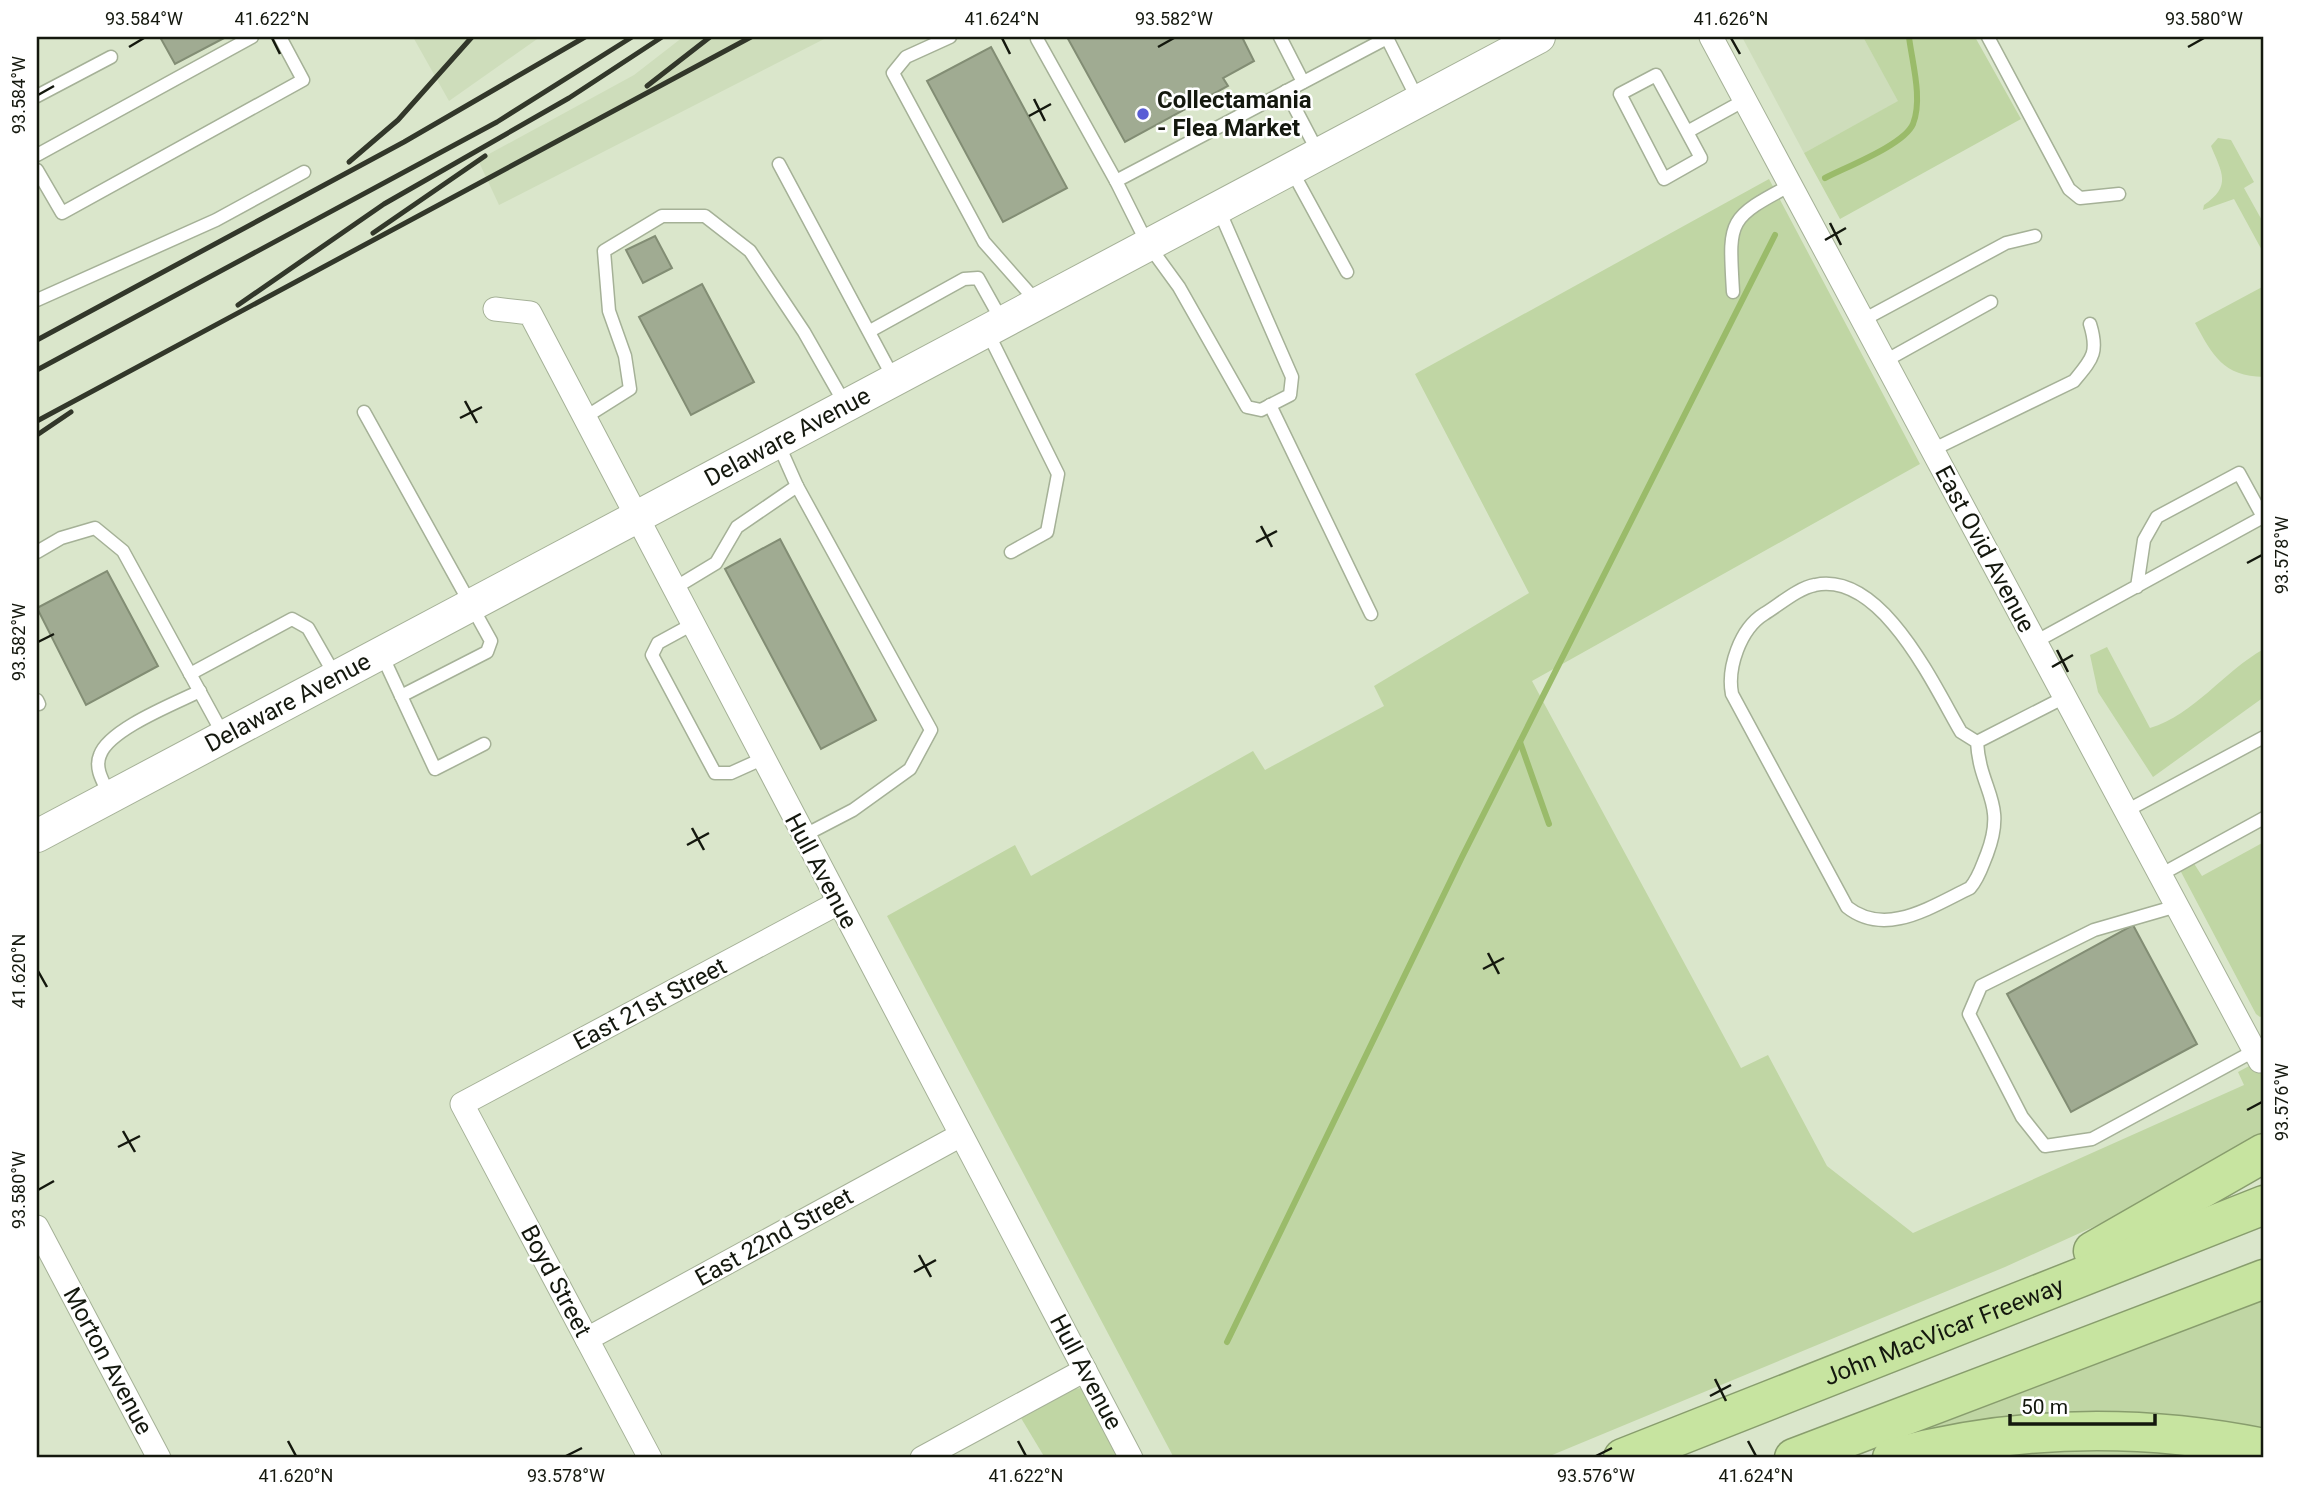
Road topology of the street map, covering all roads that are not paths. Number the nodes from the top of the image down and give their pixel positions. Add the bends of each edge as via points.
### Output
1 (252, 37) edge
2 (280, 37) edge
3 (950, 37) edge
4 (1280, 37) edge
5 (1387, 37) edge
6 (1539, 37) edge
7 (1711, 37) edge
8 (1988, 37) edge
9 (1037, 39) dead end
10 (111, 57) dead end
11 (1303, 82) junction
12 (1286, 91) junction
13 (37, 96) edge
14 (1419, 100) junction
15 (1745, 100) junction
16 (1686, 132) junction
17 (1318, 153) junction
18 (37, 155) edge
19 (779, 164) dead end
20 (1290, 167) junction
21 (37, 170) edge
22 (304, 172) dead end
23 (1116, 181) junction
24 (1791, 185) junction
25 (2119, 194) dead end
26 (1217, 206) junction
27 (2035, 236) dead end
28 (1147, 243) junction
29 (1347, 272) dead end
30 (1733, 292) dead end
31 (37, 300) edge
32 (1037, 302) junction
33 (1991, 302) dead end
34 (495, 309) dead end
35 (1863, 320) junction
36 (2090, 324) dead end
37 (994, 325) junction
38 (870, 331) junction
39 (1885, 361) junction
40 (894, 379) junction
41 (845, 404) junction
42 (1270, 405) junction
43 (364, 412) dead end
44 (584, 418) junction
45 (777, 441) junction
46 (1933, 450) junction
47 (797, 486) junction
48 (635, 517) junction
49 (37, 552) edge
50 (1011, 552) dead end
51 (2137, 587) junction
52 (673, 589) junction
53 (472, 604) junction
54 (1371, 614) dead end
55 (691, 625) junction
56 (2035, 642) junction
57 (381, 653) junction
58 (190, 674) junction
59 (336, 677) junction
60 (200, 691) junction
61 (401, 696) junction
62 (2065, 697) junction
63 (225, 736) junction
64 (2264, 737) edge
65 (1976, 742) junction
66 (484, 744) dead end
67 (762, 758) junction
68 (110, 797) junction
69 (2126, 811) junction
70 (2264, 818) edge
71 (37, 836) edge
72 (803, 836) junction
73 (2160, 876) junction
74 (838, 903) junction
75 (2177, 906) junction
76 (2257, 1056) joint
77 (462, 1104) joint
78 (961, 1135) junction
79 (2264, 1153) edge
80 (2264, 1205) edge
81 (37, 1227) edge
82 (2264, 1279) edge
83 (1949, 1329) junction
84 (587, 1339) junction
85 (1085, 1370) junction
86 (2264, 1448) edge
87 (159, 1458) edge
88 (650, 1458) edge
89 (922, 1458) edge
90 (1131, 1458) edge
91 (1623, 1458) edge
92 (1794, 1458) edge
93 (1892, 1458) edge

1 - 18 lane
2 - 21 lane via 303,80 62,213
3 - 32 lane via 906,57 893,73 984,242
4 - 11 lane
5 - 11 lane
5 - 14 lane
6 - 14 main road, Delaware Avenue
7 - 15 street, East Ovid Avenue
8 - 25 lane via 2069,189 2080,198
9 - 23 lane
10 - 13 lane
11 - 12 lane
12 - 17 lane
12 - 23 lane
14 - 17 main road, Delaware Avenue
15 - 16 lane
15 - 24 street, East Ovid Avenue
16 - 16 lane via 1656,75 1620,94 1664,179 1701,158
17 - 20 main road, Delaware Avenue
19 - 38 lane
20 - 26 main road, Delaware Avenue
20 - 29 lane
22 - 31 lane via 216,220
23 - 28 lane
24 - 30 lane via 1749,207 1735,221 1730,241
24 - 35 street, East Ovid Avenue
26 - 28 main road, Delaware Avenue
26 - 42 lane via 1292,377 1290,395
27 - 35 lane via 2006,243
28 - 32 main road, Delaware Avenue
28 - 42 lane via 1179,287 1247,407 1261,410
32 - 37 main road, Delaware Avenue
33 - 39 lane
34 - 44 street, Hull Avenue via 530,313
35 - 39 street, East Ovid Avenue
36 - 46 lane via 2096,344 2090,362 2074,381
37 - 38 lane via 978,278 964,279
37 - 40 main road, Delaware Avenue
37 - 50 lane via 1058,474 1047,532
38 - 40 lane
39 - 46 street, East Ovid Avenue
40 - 41 main road, Delaware Avenue
41 - 44 lane via 804,331 750,251 705,216 662,216 604,251 610,311 630,389
41 - 45 main road, Delaware Avenue
42 - 54 lane
43 - 53 lane
44 - 48 street, Hull Avenue
45 - 47 lane
45 - 48 main road, Delaware Avenue
46 - 56 street, East Ovid Avenue
47 - 52 lane via 737,527 716,563
47 - 72 lane via 931,730 910,769 853,810
48 - 52 street, Hull Avenue
48 - 53 main road, Delaware Avenue
49 - 58 lane via 61,538 95,528 123,551
51 - 51 lane via 2263,517 2239,473 2157,517 2144,540
51 - 56 lane
52 - 55 street, Hull Avenue
53 - 57 main road, Delaware Avenue
53 - 61 lane via 491,641 487,652
55 - 67 street, Hull Avenue
55 - 67 lane via 658,643 652,655 715,773 732,773
56 - 62 street, East Ovid Avenue
57 - 59 main road, Delaware Avenue
57 - 61 lane
58 - 59 lane via 292,619 308,628
58 - 60 lane
59 - 63 main road, Delaware Avenue
60 - 63 lane
60 - 68 lane via 130,726 107,743 98,768
61 - 66 lane via 435,769
62 - 65 lane
62 - 69 street, East Ovid Avenue
63 - 68 main road, Delaware Avenue
64 - 69 lane
65 - 65 lane via 1996,814 1995,831 1977,880 1970,888 1906,919 1874,919 1855,913 1846,907 1732,694 1734,654 1759,617 1812,585 1841,587 1883,610 1900,630 1961,732
67 - 72 street, Hull Avenue
68 - 71 main road, Delaware Avenue
69 - 73 street, East Ovid Avenue
70 - 73 lane
72 - 74 street, Hull Avenue
73 - 75 street, East Ovid Avenue
74 - 77 street, East 21st Street
74 - 78 street, Hull Avenue
75 - 76 street, East Ovid Avenue
75 - 76 lane via 2094,930 1981,986 1969,1014 2022,1117 2045,1146 2092,1139
77 - 84 street, Boyd Street
78 - 84 street, East 22nd Street
78 - 85 street, Hull Avenue
79 - 83 highway
80 - 83 highway, John MacVicar Freeway
81 - 87 street, Morton Avenue
82 - 92 highway
83 - 91 highway, John MacVicar Freeway
84 - 88 street, Boyd Street
85 - 89 street
85 - 90 street, Hull Avenue
86 - 93 highway via 2187,1434 2110,1429 1976,1439

